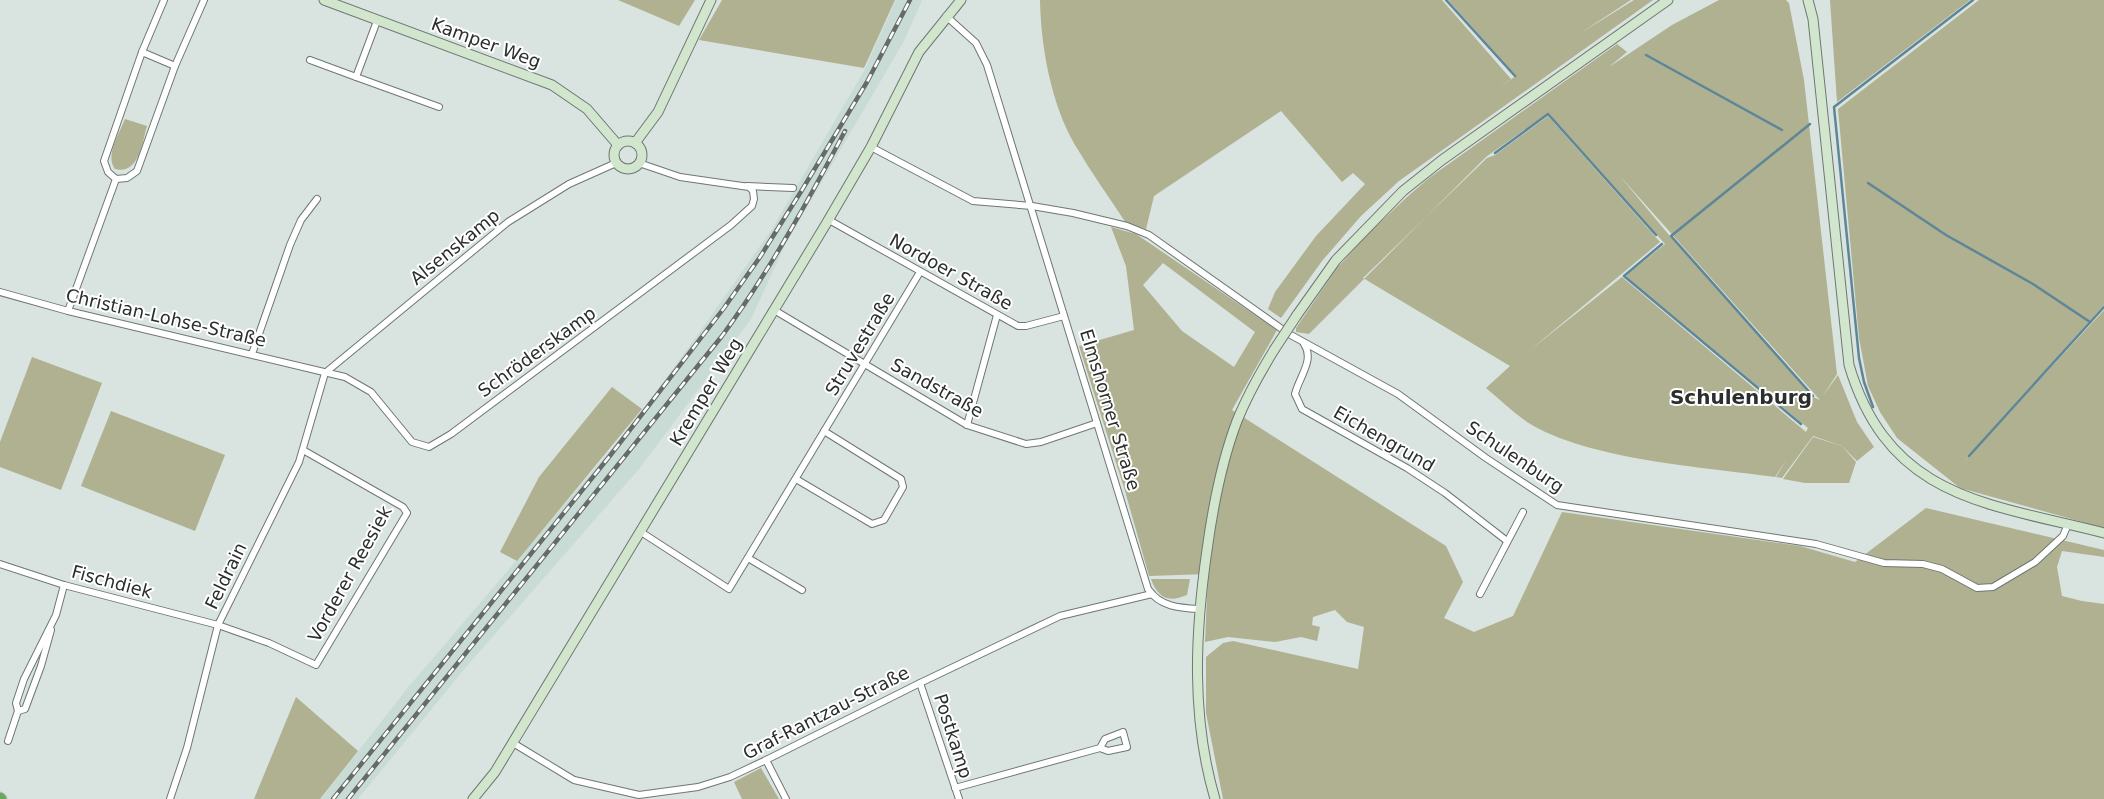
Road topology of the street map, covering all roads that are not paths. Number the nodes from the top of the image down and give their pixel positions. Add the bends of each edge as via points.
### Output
1 (164, 0) edge
2 (204, 0) edge
3 (324, 0) edge
4 (711, 0) edge
5 (960, 0) edge
6 (1668, 0) edge
7 (1808, 0) edge
8 (946, 16) junction
9 (377, 21) junction
10 (142, 52) junction
11 (310, 60) dead end
12 (175, 66) junction
13 (356, 77) junction
14 (439, 107) dead end
15 (635, 143) junction
16 (618, 145) junction
17 (871, 147) junction
18 (616, 163) junction
19 (639, 163) junction
20 (116, 179) junction
21 (748, 187) junction
22 (793, 188) dead end
23 (317, 198) dead end
24 (1032, 206) junction
25 (829, 220) junction
26 (920, 272) junction
27 (0, 292) edge
28 (774, 310) junction
29 (68, 311) junction
30 (997, 315) junction
31 (1064, 316) junction
32 (1303, 343) junction
33 (252, 354) junction
34 (865, 364) junction
35 (324, 373) junction
36 (1097, 423) junction
37 (967, 425) junction
38 (824, 431) junction
39 (303, 450) junction
40 (796, 479) junction
41 (1523, 512) dead end
42 (2068, 524) junction
43 (641, 532) junction
44 (2104, 533) edge
45 (1507, 541) junction
46 (748, 558) junction
47 (0, 564) edge
48 (64, 585) junction
49 (802, 590) dead end
50 (1152, 594) junction
51 (1480, 594) dead end
52 (1199, 609) junction
53 (56, 614) junction
54 (218, 625) junction
55 (920, 682) junction
56 (18, 711) junction
57 (8, 741) dead end
58 (512, 743) junction
59 (1100, 748) dead end
60 (766, 760) junction
61 (955, 788) junction
62 (170, 799) edge
63 (473, 799) edge
64 (786, 799) edge
65 (959, 799) edge
66 (1215, 799) edge

1 - 10 street
2 - 12 street
3 - 9 street, Kamper Weg
4 - 15 street via 662,105
5 - 8 street, Kremper Weg
6 - 52 street, bridge via 1545,86 1403,192 1336,260 1274,350 1253,385 1237,422 1214,503
7 - 42 street via 1813,19 1849,365 1871,420 1891,448 1927,478 1965,497
8 - 17 street, Kremper Weg via 913,61
8 - 24 street, Elmshorner Straße via 976,43 984,57
9 - 13 street
9 - 16 street, Kamper Weg via 552,85 587,109
10 - 12 street
10 - 20 street via 104,161 108,172
11 - 13 street
12 - 20 street via 138,172
13 - 14 street
15 - 16 street via 625,141
15 - 19 street via 642,152
16 - 18 street via 614,153
17 - 24 street, Schulenburg via 973,201
17 - 25 street, Kremper Weg
18 - 19 street via 628,169
18 - 35 street, Alsenskamp via 569,184 508,222
19 - 21 street via 680,176
20 - 29 street
21 - 22 street
21 - 35 street, Schröderskamp via 754,200 752,206 731,225 434,446 425,447 412,442 365,388 345,377
23 - 33 street via 301,220 290,245
24 - 31 street, Elmshorner Straße
24 - 32 street, Schulenburg via 1108,221 1149,235
25 - 26 street, Nordoer Straße
25 - 28 street, Kremper Weg
26 - 30 street, Nordoer Straße
26 - 34 street, Struvestraße
27 - 29 street, Christian-Lohse-Straße
28 - 34 street, Sandstraße
28 - 43 street, Kremper Weg
29 - 33 street, Christian-Lohse-Straße
30 - 31 street, Nordoer Straße via 1022,327
30 - 37 street
31 - 36 street, Elmshorner Straße
32 - 42 street, Schulenburg via 1398,394 1557,505 1816,544 1884,563 1923,564 1942,569 1977,588 1994,587 2035,562 2063,536
32 - 45 street, Eichengrund via 1309,353 1308,362 1295,394 1302,409 1445,493
33 - 35 street, Christian-Lohse-Straße
34 - 37 street, Sandstraße
34 - 38 street, Struvestraße
35 - 39 street, Feldrain
36 - 37 street, Sandstraße via 1026,444
36 - 50 street, Elmshorner Straße
38 - 40 street, Struvestraße
38 - 40 street via 901,479 903,487 884,520 872,524
39 - 54 street, Feldrain
39 - 54 street, Vorderer Reesiek via 403,507 407,513 316,664
40 - 46 street, Struvestraße
41 - 45 street
42 - 44 street
43 - 46 street, Struvestraße via 729,589
43 - 58 street, Kremper Weg
45 - 51 street
46 - 49 street
47 - 48 street, Fischdiek
48 - 53 street
48 - 54 street, Fischdiek
50 - 52 street via 1167,605
50 - 55 street, Graf-Rantzau-Straße via 1060,616
52 - 66 street via 1198,697
53 - 56 street via 24,680 16,703
53 - 56 street via 31,695 25,708
54 - 62 street, Feldrain via 187,748
55 - 60 street, Graf-Rantzau-Straße
55 - 61 street, Postkamp
56 - 57 street
58 - 60 street, Graf-Rantzau-Straße via 574,780 639,795 698,787 730,777
58 - 63 street, Kremper Weg via 495,772
59 - 61 street
60 - 64 street
61 - 65 street, Postkamp

